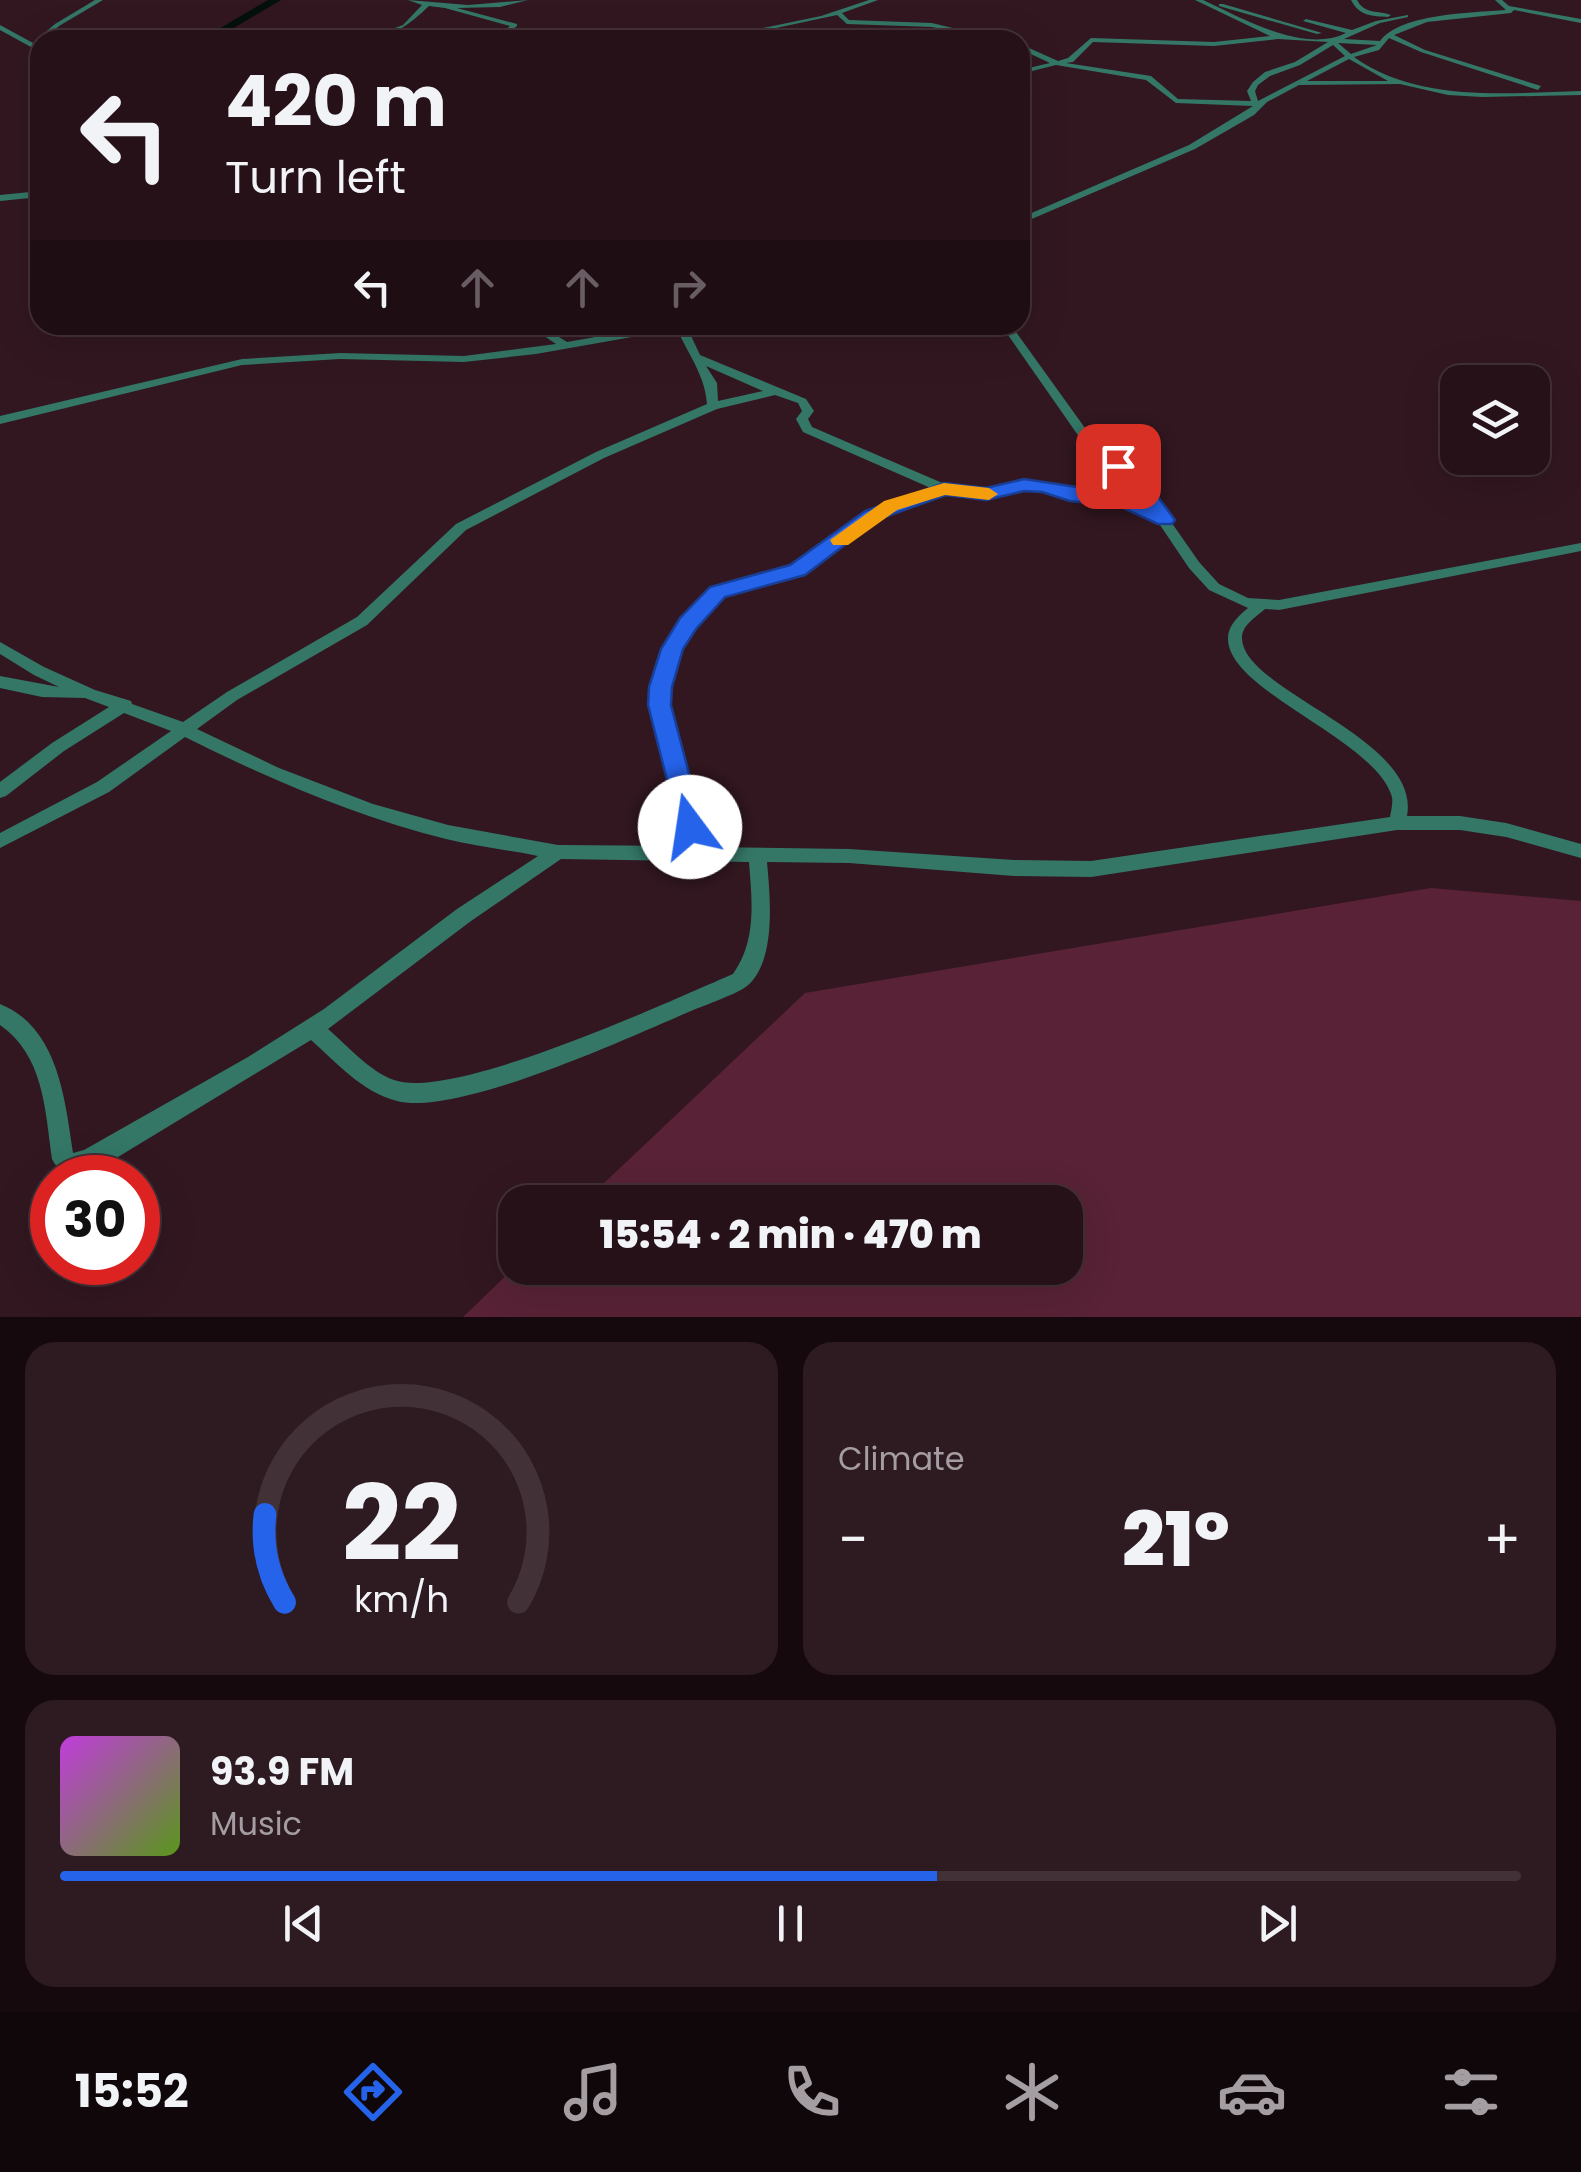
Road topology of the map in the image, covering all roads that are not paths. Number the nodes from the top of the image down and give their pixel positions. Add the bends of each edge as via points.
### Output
1 (100, 0) edge
2 (411, 0) edge
3 (525, 0) edge
4 (875, 0) edge
5 (1200, 0) edge
6 (1354, 0) edge
7 (1498, 0) edge
8 (428, 4) junction
9 (442, 5) junction
10 (1512, 8) junction
11 (838, 13) junction
12 (1255, 14) junction
13 (1366, 14) junction
14 (1406, 16) junction
15 (1429, 19) junction
16 (808, 21) junction
17 (1581, 21) edge
18 (847, 22) junction
19 (1373, 23) junction
20 (0, 27) edge
21 (52, 30) edge
22 (395, 30) edge
23 (508, 30) edge
24 (758, 30) edge
25 (951, 30) edge
26 (1351, 31) junction
27 (0, 36) edge
28 (15, 36) junction
29 (1278, 37) junction
30 (1333, 39) junction
31 (1385, 39) junction
32 (30, 45) edge
33 (1030, 51) edge
34 (1350, 56) junction
35 (1059, 64) junction
36 (1030, 70) edge
37 (1301, 84) junction
38 (1411, 84) junction
39 (1566, 94) junction
40 (1581, 95) edge
41 (1256, 104) junction
42 (30, 195) edge
43 (0, 198) edge
44 (1030, 217) edge
45 (549, 335) edge
46 (626, 335) edge
47 (686, 335) edge
48 (1013, 335) edge
49 (566, 346) junction
50 (695, 356) junction
51 (776, 391) junction
52 (714, 406) junction
53 (0, 420) edge
54 (944, 489) junction
55 (1165, 520) junction
56 (1581, 546) edge
57 (1259, 606) junction
58 (0, 647) edge
59 (0, 682) edge
60 (90, 694) junction
61 (124, 705) junction
62 (182, 729) junction
63 (0, 791) edge
64 (1397, 822) junction
65 (0, 841) edge
66 (558, 852) junction
67 (696, 852) junction
68 (1581, 852) edge
69 (756, 853) junction
70 (0, 1014) edge
71 (313, 1028) junction

1 - 21 street
2 - 8 street
3 - 9 street
4 - 11 street
5 - 12 street
5 - 29 street
6 - 13 street
7 - 10 street
8 - 9 street
8 - 22 street
9 - 23 street via 515,25
10 - 15 street
10 - 17 street
11 - 16 street
11 - 18 street
12 - 26 street
12 - 30 street
13 - 14 street
13 - 19 street
14 - 15 street
14 - 19 street
15 - 31 street
16 - 18 street
16 - 24 street
18 - 25 street
19 - 26 street
20 - 28 street
26 - 30 street
26 - 31 street
27 - 28 street
28 - 32 street
29 - 30 street
29 - 35 street via 1198,44 1091,40
30 - 31 street
30 - 34 street
30 - 41 street via 1255,82
31 - 34 street via 1377,49
31 - 39 street
33 - 35 street
34 - 37 street
34 - 38 street
35 - 36 street
35 - 41 street via 1148,78 1176,101
37 - 38 street
37 - 41 street
38 - 39 street via 1468,94
39 - 40 street
41 - 44 street via 1192,146
42 - 43 street
45 - 49 street
46 - 49 street
47 - 50 street
48 - 55 street via 1086,438 1140,486
49 - 53 street via 464,359 340,356 230,364
50 - 51 street
50 - 52 street
51 - 52 street
51 - 54 street via 802,401 807,428
52 - 62 street via 600,455 452,532 362,621
54 - 55 street via 986,494 1044,486 1123,500
54 - 67 street via 872,515 798,570 717,592 688,624 665,664 660,705
55 - 57 street via 1214,587
56 - 57 street
57 - 64 street via 1238,626 1234,642 1240,655 1392,778 1402,797
58 - 60 street
59 - 60 street
60 - 61 street
61 - 62 street
61 - 63 street
62 - 65 street via 104,787
62 - 66 street via 371,810
64 - 68 street via 1491,828
64 - 69 street via 1091,869
66 - 67 street
66 - 71 street
67 - 69 street
69 - 71 street via 758,947 740,980 502,1076 458,1090 400,1093
70 - 71 street via 40,1050 50,1072 63,1159 70,1164 139,1135

